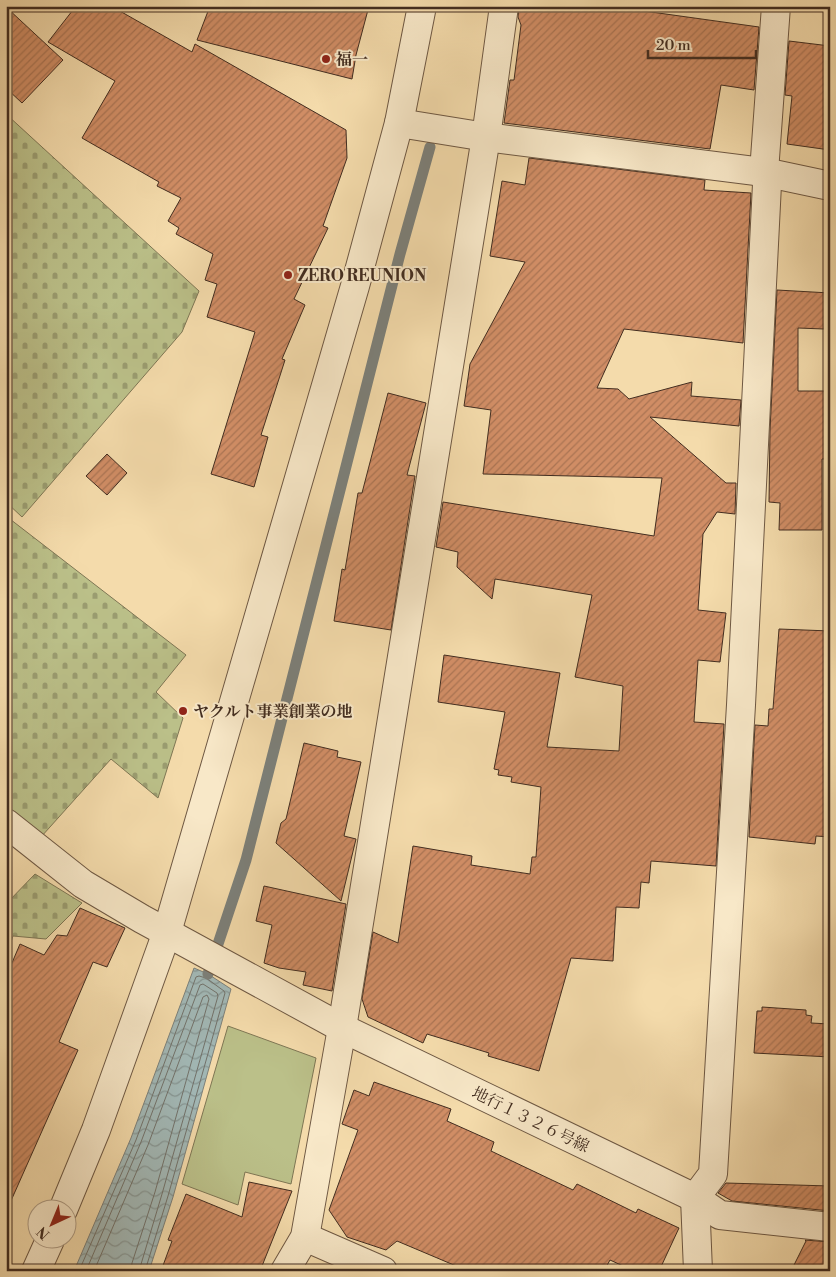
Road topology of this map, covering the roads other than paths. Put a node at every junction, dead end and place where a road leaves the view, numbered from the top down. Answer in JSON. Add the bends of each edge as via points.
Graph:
{"nodes":[{"id":1,"x":422,"y":6,"type":"edge"},
{"id":2,"x":504,"y":6,"type":"edge"},
{"id":3,"x":776,"y":6,"type":"edge"},
{"id":4,"x":398,"y":123,"type":"junction"},
{"id":5,"x":486,"y":137,"type":"junction"},
{"id":6,"x":764,"y":172,"type":"junction"},
{"id":7,"x":830,"y":186,"type":"edge"},
{"id":8,"x":6,"y":823,"type":"edge"},
{"id":9,"x":167,"y":932,"type":"junction"},
{"id":10,"x":342,"y":1028,"type":"junction"},
{"id":11,"x":695,"y":1198,"type":"junction"},
{"id":12,"x":67,"y":1200,"type":"edge"},
{"id":13,"x":830,"y":1227,"type":"edge"},
{"id":14,"x":305,"y":1237,"type":"junction"},
{"id":15,"x":45,"y":1250,"type":"edge"},
{"id":16,"x":36,"y":1271,"type":"edge"},
{"id":17,"x":285,"y":1271,"type":"edge"},
{"id":18,"x":383,"y":1271,"type":"edge"},
{"id":19,"x":698,"y":1271,"type":"edge"}],
"edges":[{"from":1,"to":4,"type":"street"},
{"from":2,"to":5,"type":"street"},
{"from":3,"to":6,"type":"street"},
{"from":4,"to":5,"type":"street"},
{"from":4,"to":9,"type":"street","via":[[355,286]]},
{"from":5,"to":6,"type":"street"},
{"from":5,"to":10,"type":"street"},
{"from":6,"to":7,"type":"street"},
{"from":6,"to":11,"type":"street","via":[[767,184],[742,705],[713,1174]]},
{"from":8,"to":9,"type":"street","via":[[83,884]]},
{"from":9,"to":10,"type":"street","name":"地行１３２６号線"},
{"from":9,"to":12,"type":"street","via":[[96,1130]]},
{"from":10,"to":11,"type":"street","name":"地行１３２６号線"},
{"from":10,"to":14,"type":"street"},
{"from":11,"to":13,"type":"street","name":"地行１３２６号線","via":[[720,1215]]},
{"from":11,"to":19,"type":"street"},
{"from":14,"to":17,"type":"street"},
{"from":14,"to":18,"type":"street"},
{"from":15,"to":16,"type":"street"}]}
